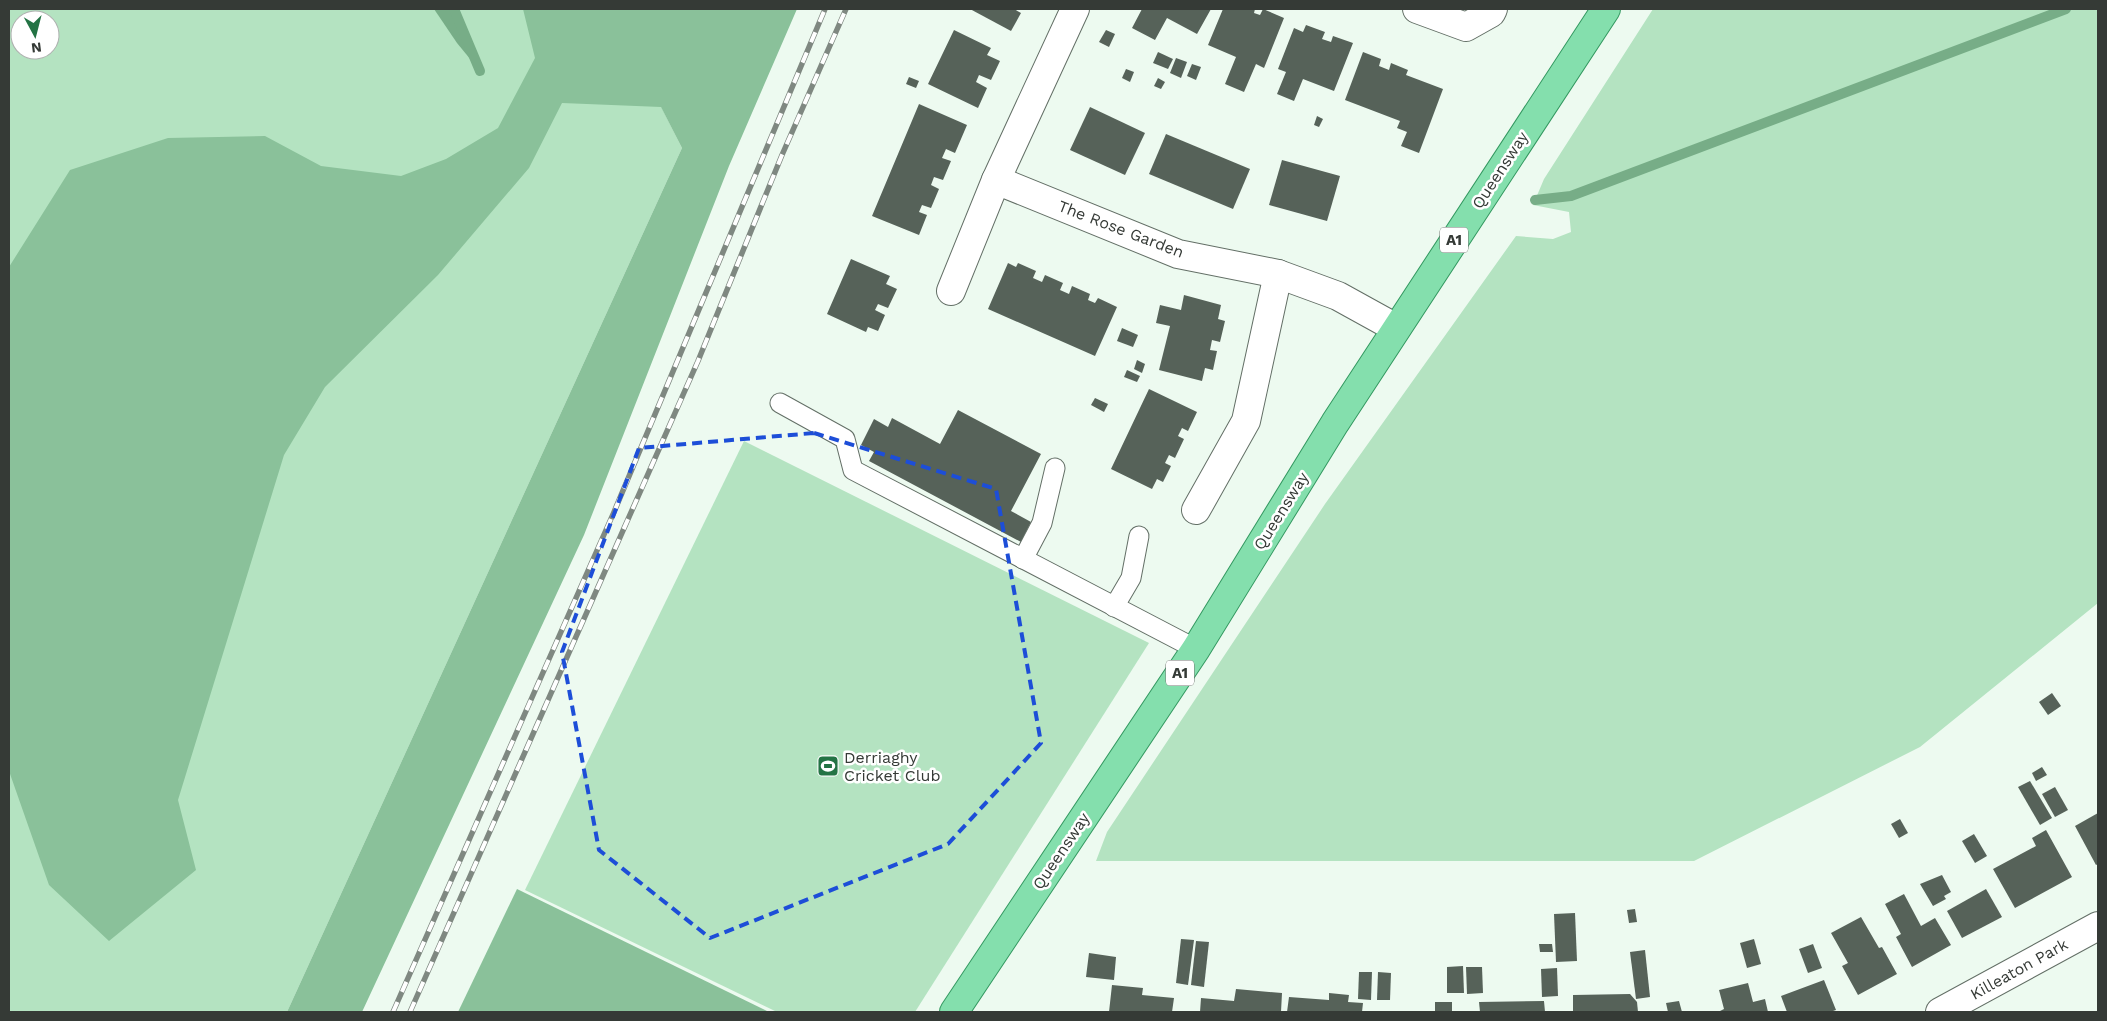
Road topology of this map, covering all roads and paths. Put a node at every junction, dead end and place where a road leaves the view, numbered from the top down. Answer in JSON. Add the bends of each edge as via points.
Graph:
{"nodes":[{"id":1,"x":1075,"y":9,"type":"edge"},
{"id":2,"x":1417,"y":9,"type":"edge"},
{"id":3,"x":1493,"y":9,"type":"edge"},
{"id":4,"x":1606,"y":9,"type":"edge"},
{"id":5,"x":996,"y":180,"type":"junction"},
{"id":6,"x":1278,"y":274,"type":"junction"},
{"id":7,"x":951,"y":291,"type":"dead end"},
{"id":8,"x":1396,"y":328,"type":"junction"},
{"id":9,"x":780,"y":403,"type":"dead end"},
{"id":10,"x":1056,"y":468,"type":"dead end"},
{"id":11,"x":1196,"y":510,"type":"dead end"},
{"id":12,"x":1139,"y":536,"type":"dead end"},
{"id":13,"x":1023,"y":559,"type":"junction"},
{"id":14,"x":1114,"y":606,"type":"junction"},
{"id":15,"x":1196,"y":649,"type":"junction"},
{"id":16,"x":2097,"y":933,"type":"edge"},
{"id":17,"x":954,"y":1012,"type":"edge"},
{"id":18,"x":1940,"y":1012,"type":"edge"}],
"edges":[{"from":1,"to":5,"type":"street"},
{"from":2,"to":3,"type":"street","via":[[1466,27]]},
{"from":4,"to":8,"type":"main road","name":"Queensway","number":"A1"},
{"from":5,"to":6,"type":"street","name":"The Rose Garden","via":[[1178,254]]},
{"from":5,"to":7,"type":"street"},
{"from":6,"to":8,"type":"street","name":"The Rose Garden","via":[[1338,296]]},
{"from":6,"to":11,"type":"street","via":[[1246,420]]},
{"from":8,"to":15,"type":"main road","name":"Queensway","number":"A1"},
{"from":9,"to":13,"type":"lane","via":[[845,439],[853,470]]},
{"from":10,"to":13,"type":"lane","via":[[1042,522]]},
{"from":12,"to":14,"type":"lane","via":[[1131,578]]},
{"from":13,"to":14,"type":"lane"},
{"from":14,"to":15,"type":"lane"},
{"from":15,"to":17,"type":"main road","name":"Queensway","number":"A1"},
{"from":16,"to":18,"type":"street","name":"Killeaton Park"}]}
